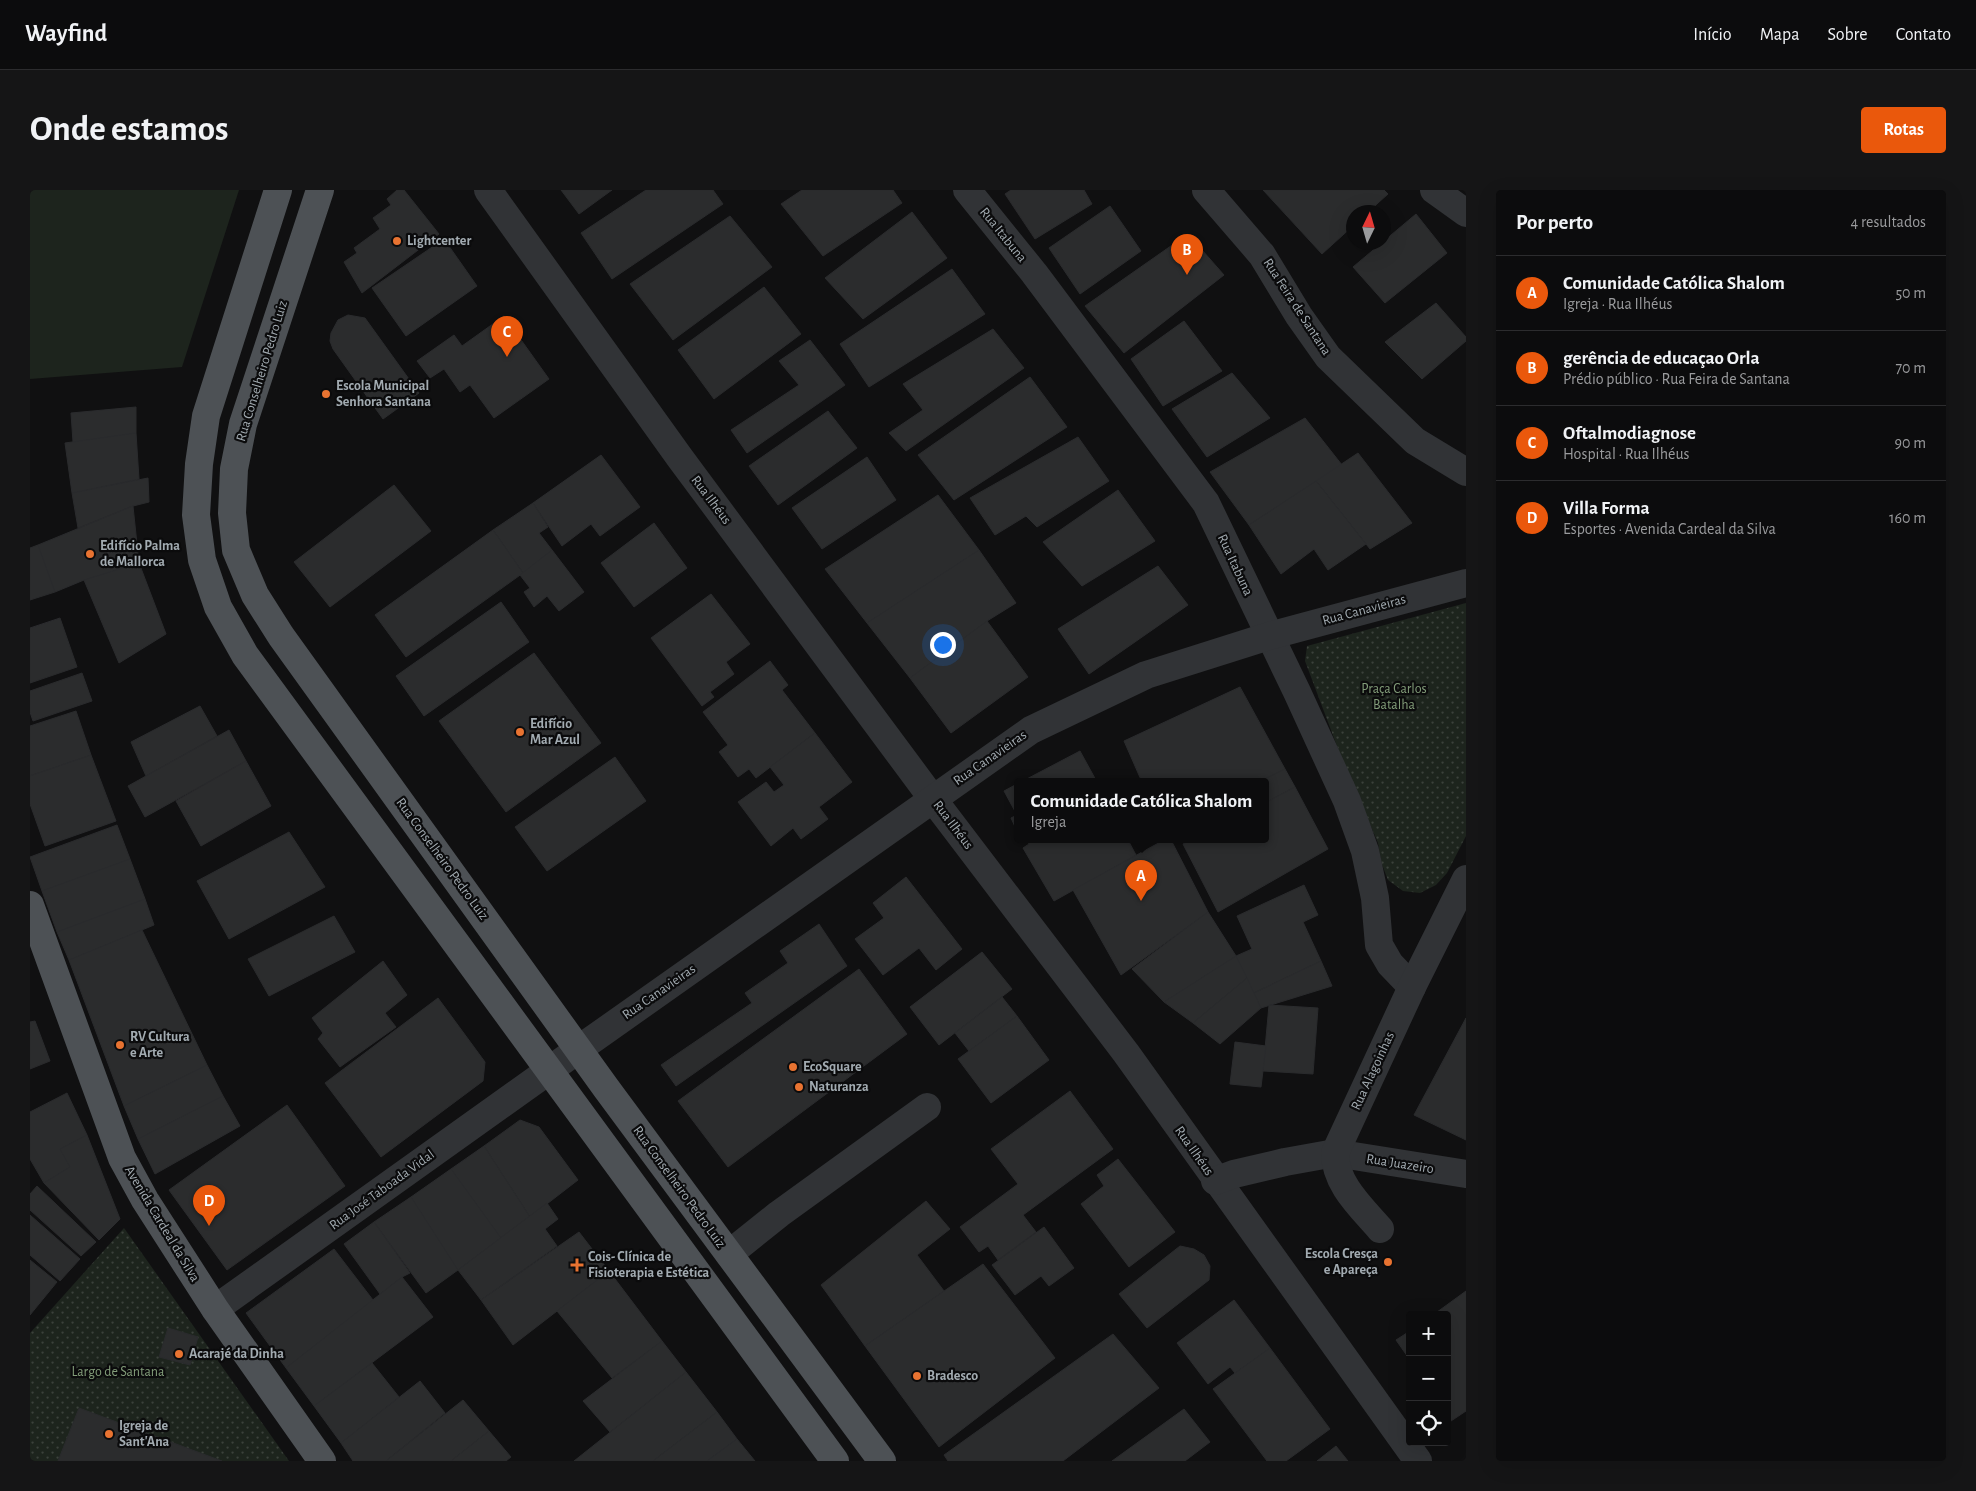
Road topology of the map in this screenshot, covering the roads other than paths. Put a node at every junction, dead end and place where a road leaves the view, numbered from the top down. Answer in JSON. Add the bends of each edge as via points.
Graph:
{"nodes":[{"id":1,"x":278,"y":190,"type":"edge"},
{"id":2,"x":320,"y":190,"type":"edge"},
{"id":3,"x":488,"y":190,"type":"edge"},
{"id":4,"x":967,"y":190,"type":"edge"},
{"id":5,"x":1206,"y":190,"type":"edge"},
{"id":6,"x":1434,"y":190,"type":"edge"},
{"id":7,"x":1466,"y":213,"type":"edge"},
{"id":8,"x":1466,"y":472,"type":"edge"},
{"id":9,"x":1466,"y":583,"type":"edge"},
{"id":10,"x":1269,"y":636,"type":"junction"},
{"id":11,"x":932,"y":798,"type":"junction"},
{"id":12,"x":1466,"y":879,"type":"edge"},
{"id":13,"x":30,"y":905,"type":"edge"},
{"id":14,"x":1412,"y":987,"type":"junction"},
{"id":15,"x":579,"y":1049,"type":"junction"},
{"id":16,"x":548,"y":1071,"type":"junction"},
{"id":17,"x":928,"y":1107,"type":"dead end"},
{"id":18,"x":1335,"y":1153,"type":"junction"},
{"id":19,"x":1466,"y":1174,"type":"edge"},
{"id":20,"x":1215,"y":1181,"type":"junction"},
{"id":21,"x":1380,"y":1229,"type":"dead end"},
{"id":22,"x":729,"y":1254,"type":"junction"},
{"id":23,"x":215,"y":1309,"type":"junction"},
{"id":24,"x":322,"y":1461,"type":"edge"},
{"id":25,"x":835,"y":1461,"type":"edge"},
{"id":26,"x":882,"y":1461,"type":"edge"},
{"id":27,"x":1418,"y":1461,"type":"edge"}],
"edges":[{"from":1,"to":16,"type":"main road","via":[[206,416],[198,464],[196,515],[202,560],[218,607],[245,655]]},
{"from":2,"to":15,"type":"main road","name":"Rua Conselheiro Pedro Luiz","via":[[243,424],[234,470],[232,513],[236,550],[255,595],[281,636]]},
{"from":3,"to":11,"type":"street","name":"Rua Ilhéus","via":[[680,458]]},
{"from":4,"to":10,"type":"street","name":"Rua Itabuna","via":[[1034,273],[1206,503]]},
{"from":5,"to":8,"type":"street","name":"Rua Feira de Santana","via":[[1262,255],[1328,357],[1415,441]]},
{"from":6,"to":7,"type":"street"},
{"from":9,"to":10,"type":"street","name":"Rua Canavieiras"},
{"from":10,"to":11,"type":"street","name":"Rua Canavieiras","via":[[1146,674],[1092,699],[1031,730]]},
{"from":10,"to":14,"type":"street","name":"Rua Itabuna","via":[[1347,801],[1365,851],[1380,945],[1390,964]]},
{"from":11,"to":15,"type":"street","name":"Rua Canavieiras"},
{"from":11,"to":20,"type":"street","name":"Rua Ilhéus","via":[[1126,1053]]},
{"from":12,"to":14,"type":"street","name":"Rua Alagoinhas"},
{"from":13,"to":23,"type":"main road","name":"Avenida Cardeal da Silva","via":[[122,1158],[144,1200]]},
{"from":14,"to":18,"type":"street","name":"Rua Alagoinhas"},
{"from":15,"to":16,"type":"street","name":"Rua Canavieiras"},
{"from":15,"to":22,"type":"main road","name":"Rua Conselheiro Pedro Luiz"},
{"from":16,"to":23,"type":"street","name":"Rua José Taboada Vidal"},
{"from":16,"to":25,"type":"main road"},
{"from":17,"to":22,"type":"street"},
{"from":18,"to":19,"type":"street","name":"Rua Juazeiro"},
{"from":18,"to":20,"type":"street","via":[[1285,1162]]},
{"from":18,"to":21,"type":"street","via":[[1335,1167],[1341,1180]]},
{"from":20,"to":27,"type":"street","name":"Rua Ilhéus"},
{"from":22,"to":26,"type":"main road","name":"Rua Conselheiro Pedro Luiz"},
{"from":23,"to":24,"type":"main road","name":"Avenida Cardeal da Silva"}]}
